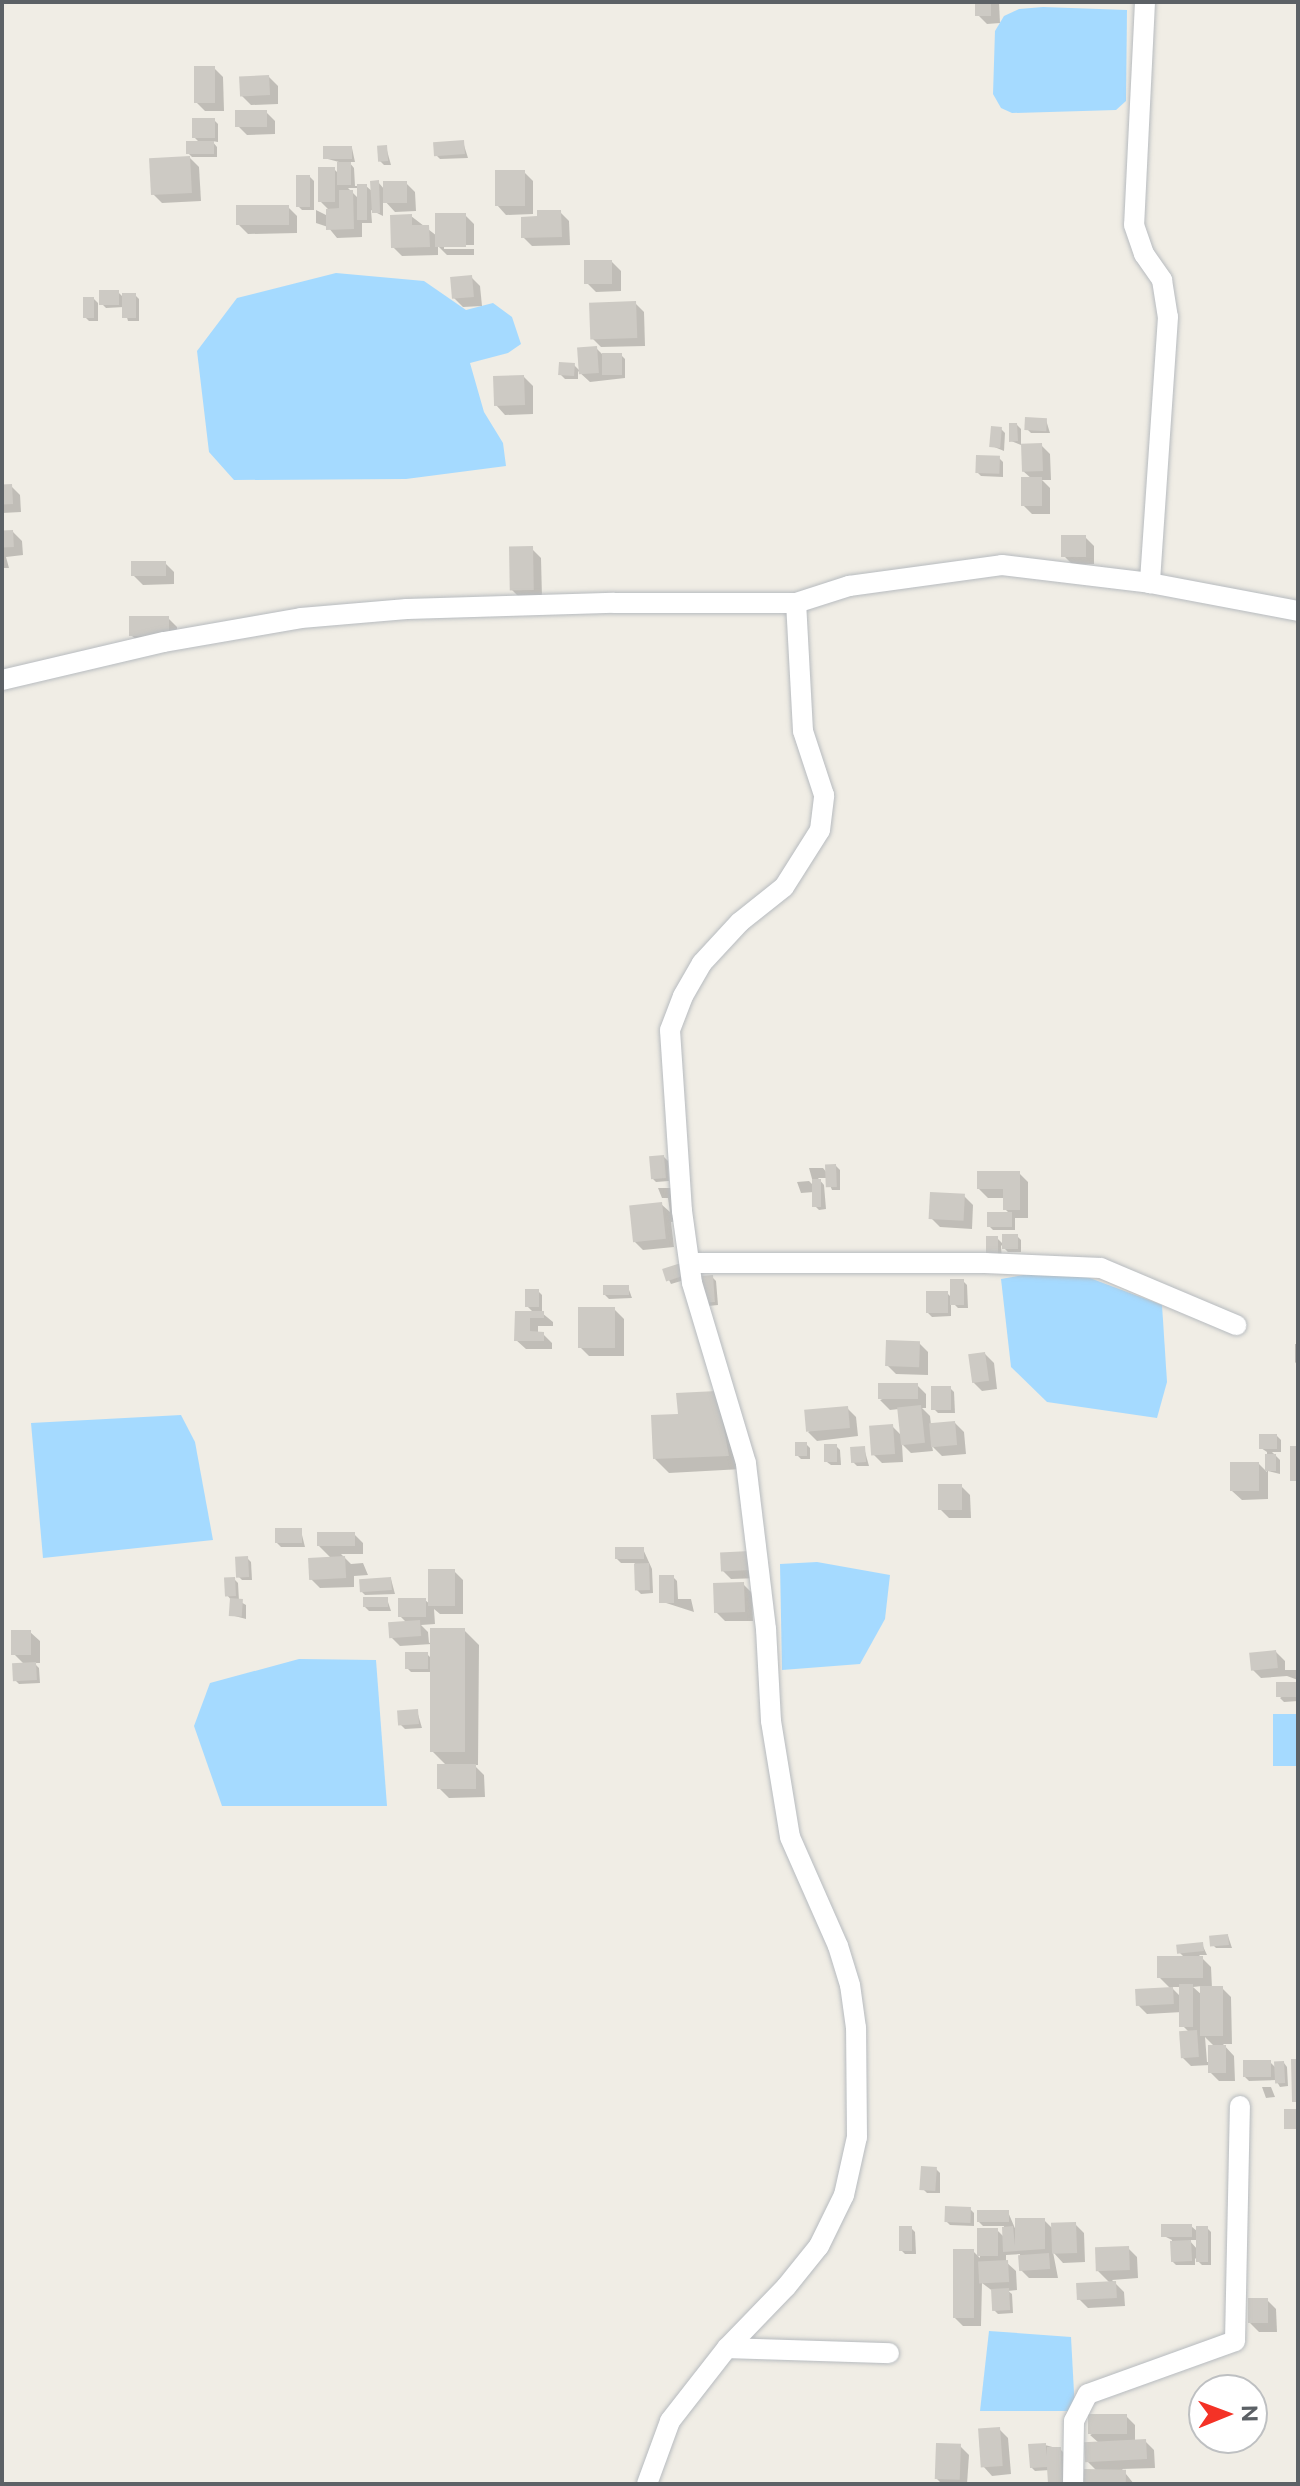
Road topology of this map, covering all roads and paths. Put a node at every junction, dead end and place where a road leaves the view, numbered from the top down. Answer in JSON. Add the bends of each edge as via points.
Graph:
{"nodes":[{"id":1,"x":1145,"y":2,"type":"edge"},
{"id":2,"x":1150,"y":583,"type":"junction"},
{"id":3,"x":796,"y":603,"type":"junction"},
{"id":4,"x":1298,"y":611,"type":"edge"},
{"id":5,"x":2,"y":680,"type":"edge"},
{"id":6,"x":690,"y":1263,"type":"junction"},
{"id":7,"x":1236,"y":1325,"type":"dead end"},
{"id":8,"x":1240,"y":2106,"type":"dead end"},
{"id":9,"x":727,"y":2348,"type":"junction"},
{"id":10,"x":889,"y":2353,"type":"dead end"},
{"id":11,"x":647,"y":2484,"type":"edge"},
{"id":12,"x":1073,"y":2484,"type":"edge"}],
"edges":[{"from":1,"to":2,"type":"street","via":[[1134,225],[1144,254],[1162,280],[1168,317]]},
{"from":2,"to":3,"type":"street","via":[[1002,565],[849,586]]},
{"from":2,"to":4,"type":"street"},
{"from":3,"to":5,"type":"street","via":[[423,609],[301,618],[164,642]]},
{"from":3,"to":6,"type":"street","via":[[803,731],[825,814],[784,887],[740,922],[702,963],[670,1030]]},
{"from":6,"to":7,"type":"street","via":[[1101,1268]]},
{"from":6,"to":9,"type":"street","via":[[746,1463],[771,1721],[790,1837],[838,1946],[856,2028],[857,2137],[844,2195],[819,2246]]},
{"from":8,"to":12,"type":"street","via":[[1235,2341],[1088,2394],[1074,2421]]},
{"from":9,"to":10,"type":"street"},
{"from":9,"to":11,"type":"street","via":[[670,2421]]}]}
